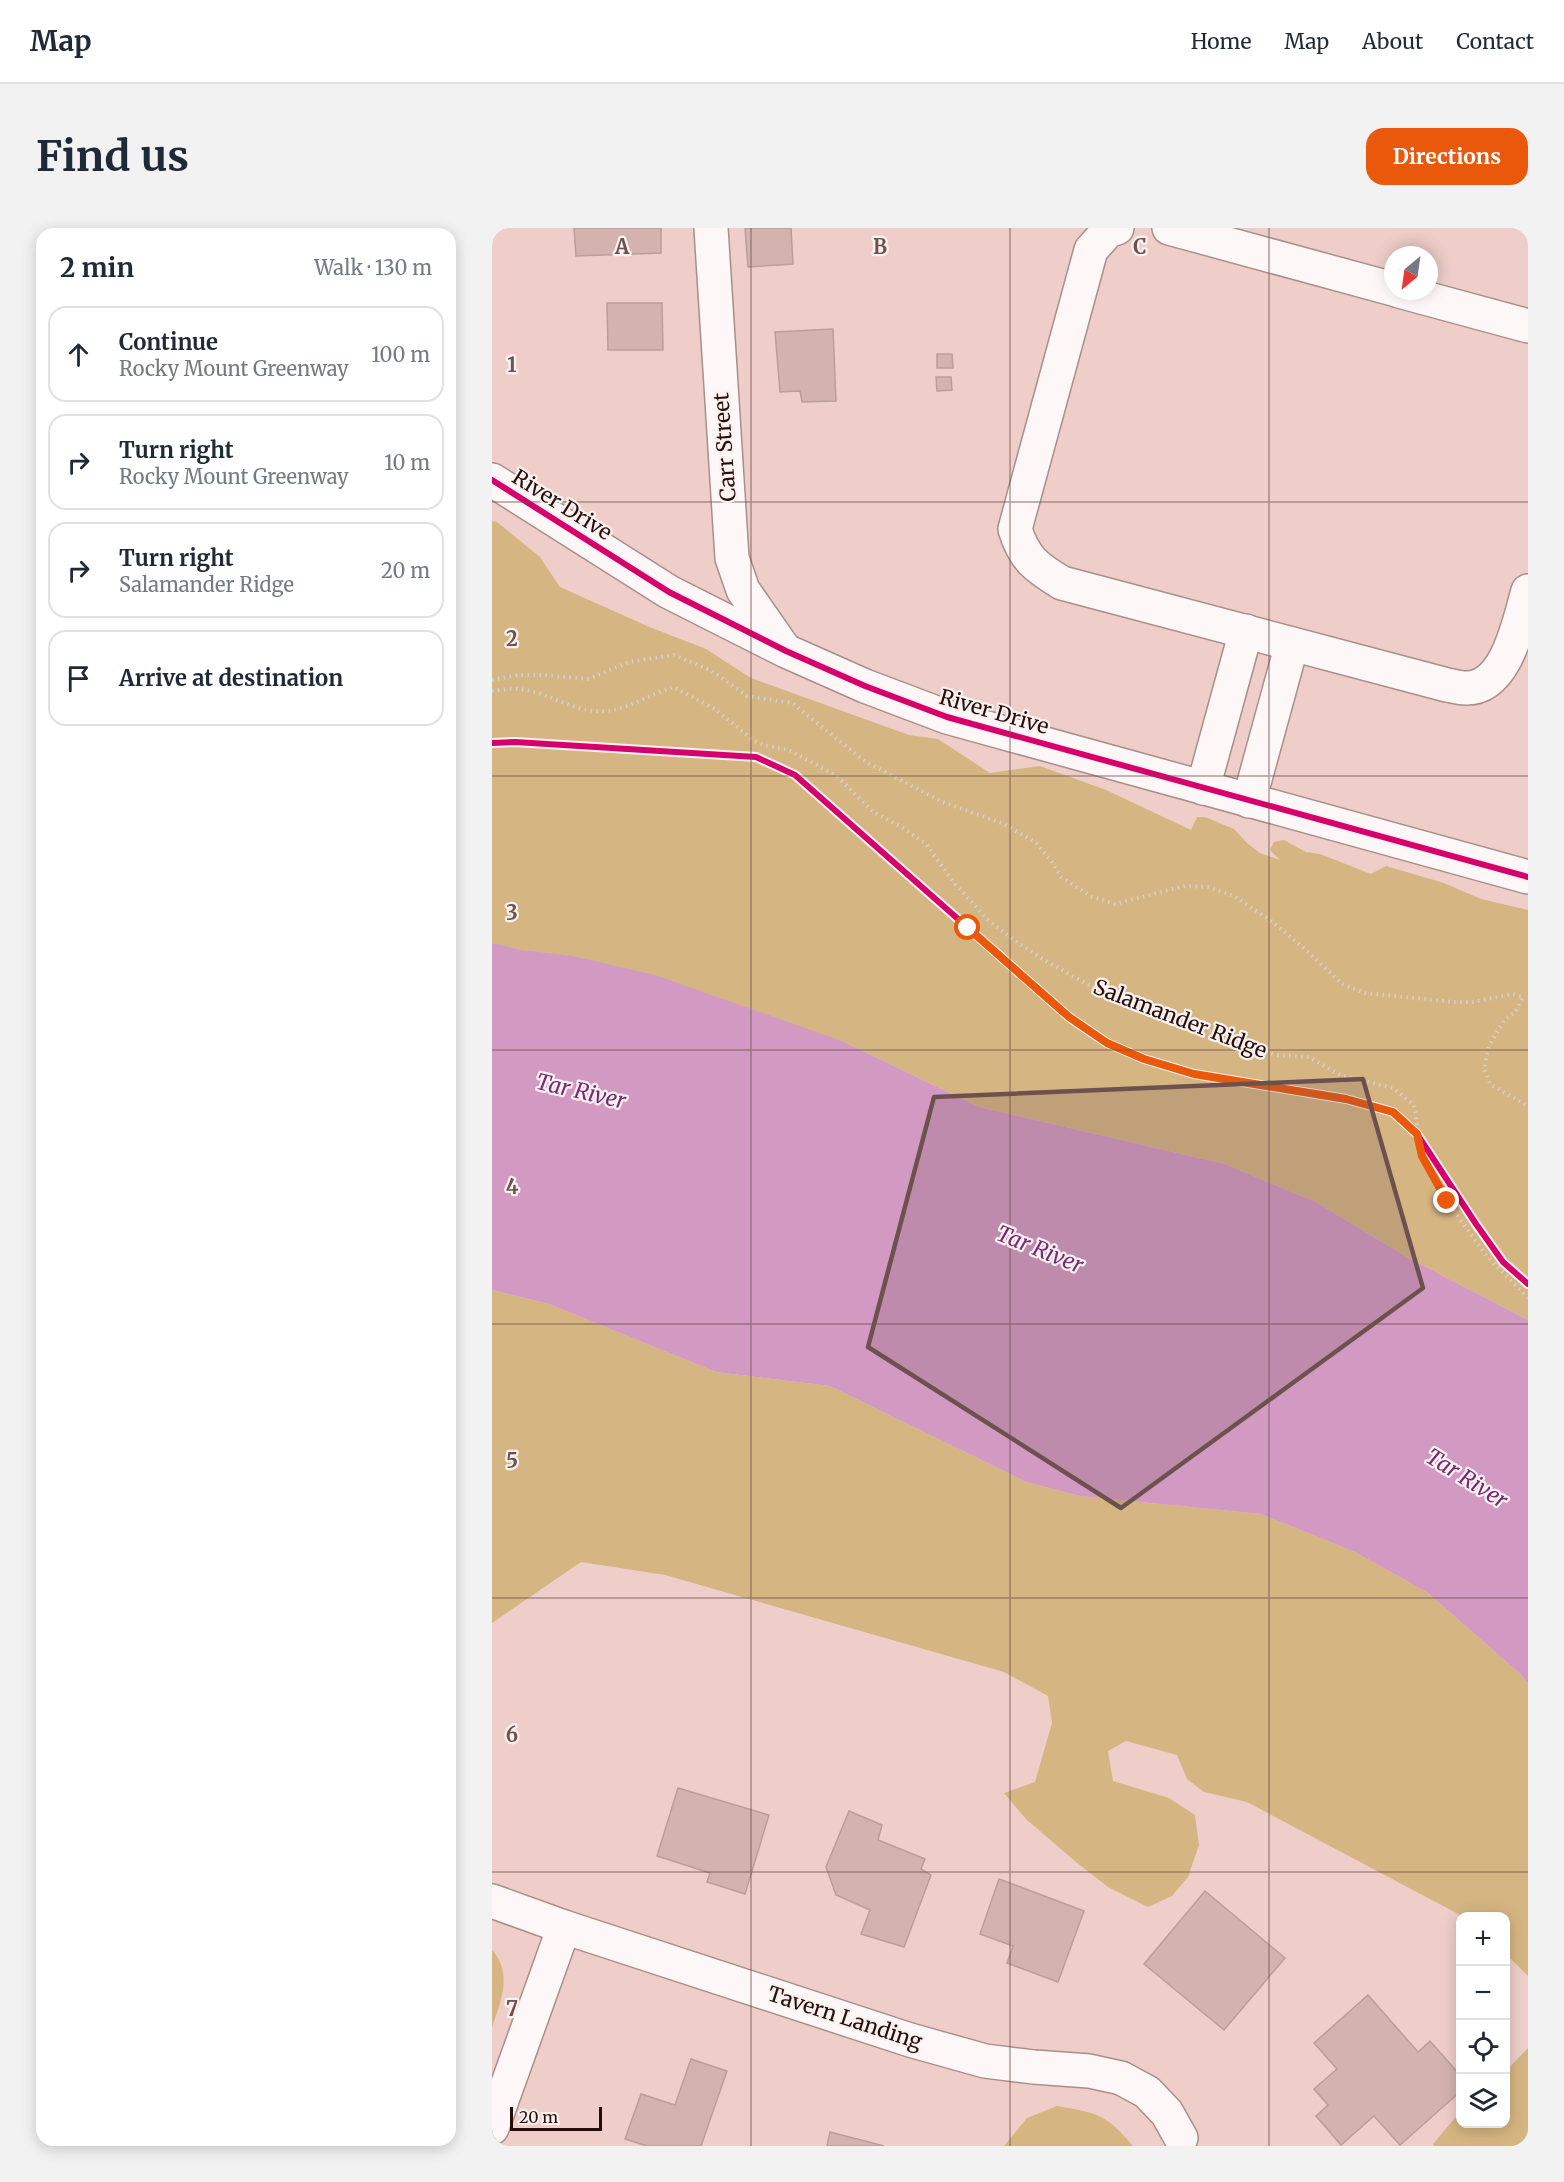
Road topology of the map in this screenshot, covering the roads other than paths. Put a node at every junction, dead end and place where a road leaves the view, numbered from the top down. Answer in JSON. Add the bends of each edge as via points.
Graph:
{"nodes":[{"id":1,"x":711,"y":228,"type":"edge"},
{"id":2,"x":1117,"y":228,"type":"edge"},
{"id":3,"x":1168,"y":228,"type":"edge"},
{"id":4,"x":1384,"y":287,"type":"edge"},
{"id":5,"x":1432,"y":300,"type":"edge"},
{"id":6,"x":1528,"y":326,"type":"edge"},
{"id":7,"x":492,"y":480,"type":"edge"},
{"id":8,"x":1528,"y":591,"type":"edge"},
{"id":9,"x":1246,"y":631,"type":"junction"},
{"id":10,"x":1292,"y":644,"type":"junction"},
{"id":11,"x":786,"y":651,"type":"junction"},
{"id":12,"x":1203,"y":788,"type":"junction"},
{"id":13,"x":1249,"y":801,"type":"junction"},
{"id":14,"x":1528,"y":878,"type":"edge"},
{"id":15,"x":492,"y":1901,"type":"edge"},
{"id":16,"x":564,"y":1927,"type":"junction"},
{"id":17,"x":492,"y":2128,"type":"edge"},
{"id":18,"x":1181,"y":2138,"type":"dead end"}],
"edges":[{"from":1,"to":11,"type":"street","name":"Carr Street","via":[[732,558],[743,590]]},
{"from":2,"to":9,"type":"street","via":[[1108,231],[1090,250],[1015,530],[1025,555],[1041,571],[1062,583]]},
{"from":3,"to":4,"type":"street"},
{"from":5,"to":6,"type":"street"},
{"from":7,"to":11,"type":"street","name":"River Drive","via":[[669,592]]},
{"from":8,"to":10,"type":"street","via":[[1507,658],[1497,672],[1468,688]]},
{"from":9,"to":10,"type":"street"},
{"from":9,"to":12,"type":"street"},
{"from":10,"to":13,"type":"street"},
{"from":11,"to":12,"type":"street","name":"River Drive","via":[[947,717]]},
{"from":12,"to":13,"type":"street","name":"River Drive"},
{"from":13,"to":14,"type":"street","name":"River Drive"},
{"from":15,"to":16,"type":"street","name":"Tavern Landing"},
{"from":16,"to":17,"type":"street"},
{"from":16,"to":18,"type":"street","name":"Tavern Landing","via":[[974,2058],[1121,2078],[1147,2092],[1167,2113]]}]}
